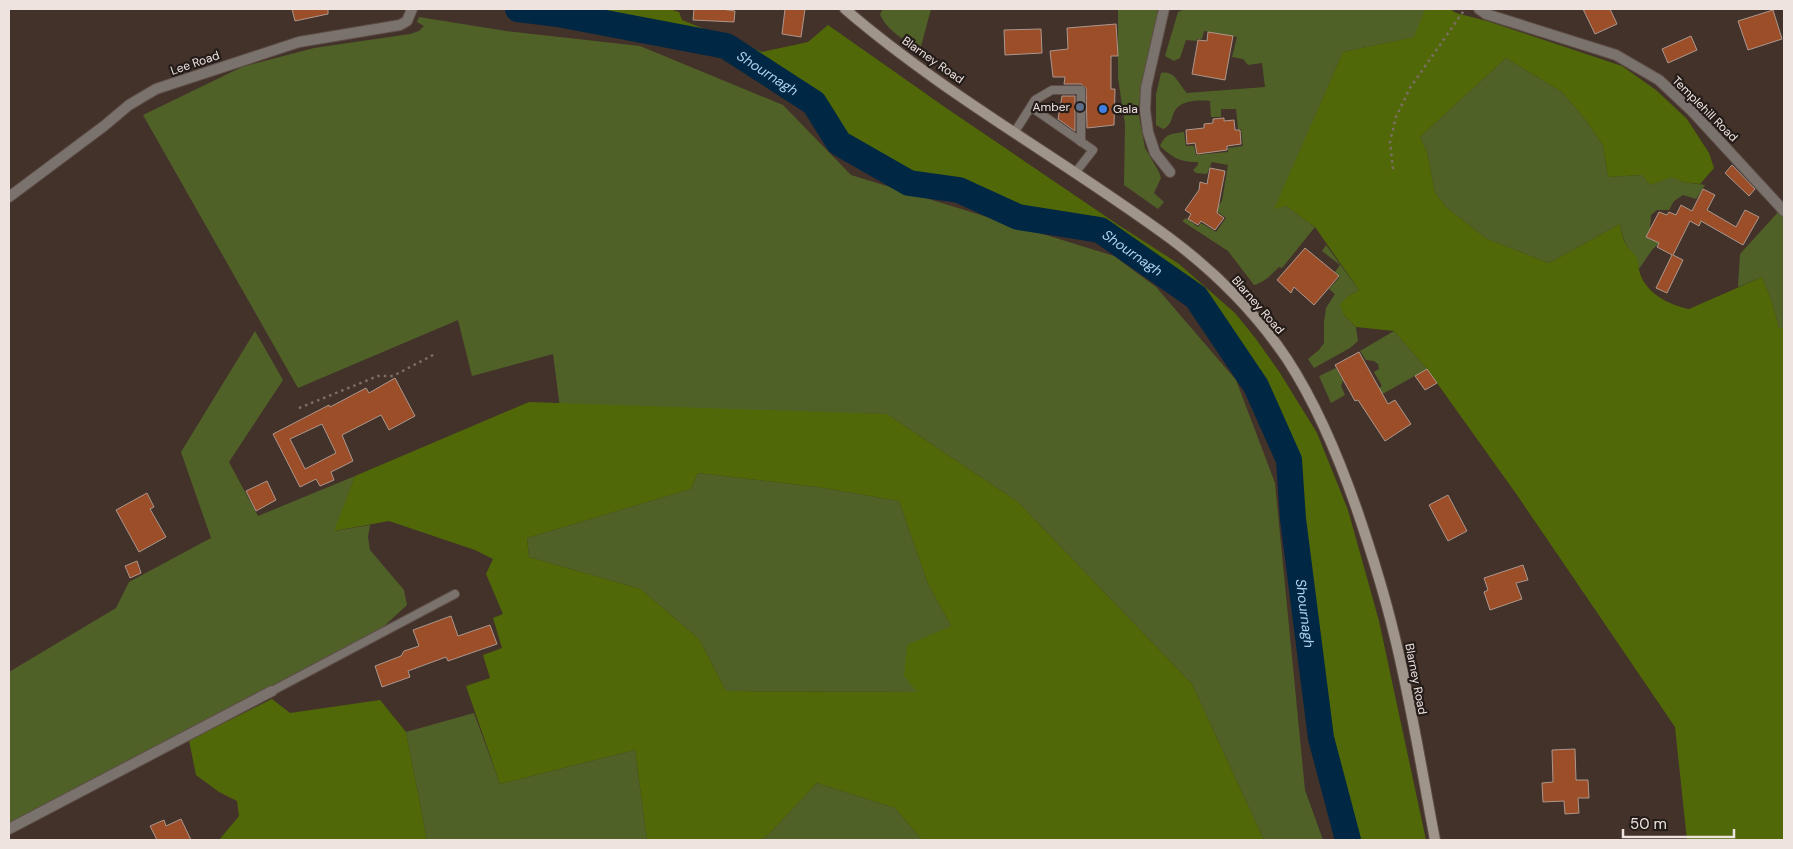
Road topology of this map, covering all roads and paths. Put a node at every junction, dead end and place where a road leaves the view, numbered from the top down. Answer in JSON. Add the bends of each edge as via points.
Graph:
{"nodes":[{"id":1,"x":412,"y":9,"type":"edge"},
{"id":2,"x":845,"y":9,"type":"edge"},
{"id":3,"x":1164,"y":9,"type":"edge"},
{"id":4,"x":1465,"y":9,"type":"edge"},
{"id":5,"x":1479,"y":9,"type":"edge"},
{"id":6,"x":1031,"y":107,"type":"junction"},
{"id":7,"x":1014,"y":133,"type":"junction"},
{"id":8,"x":1081,"y":142,"type":"junction"},
{"id":9,"x":1394,"y":169,"type":"dead end"},
{"id":10,"x":1170,"y":172,"type":"dead end"},
{"id":11,"x":1075,"y":174,"type":"junction"},
{"id":12,"x":9,"y":197,"type":"edge"},
{"id":13,"x":1784,"y":210,"type":"edge"},
{"id":14,"x":435,"y":354,"type":"dead end"},
{"id":15,"x":299,"y":408,"type":"dead end"},
{"id":16,"x":455,"y":594,"type":"dead end"},
{"id":17,"x":272,"y":691,"type":"joint"},
{"id":18,"x":9,"y":829,"type":"edge"},
{"id":19,"x":1435,"y":840,"type":"edge"}],
"edges":[{"from":1,"to":12,"type":"street","name":"Lee Road","via":[[407,21],[400,25],[299,42],[156,89],[129,105]]},
{"from":2,"to":7,"type":"main road","name":"Blarney Road","via":[[918,66]]},
{"from":3,"to":10,"type":"street","via":[[1146,88],[1145,110],[1155,153]]},
{"from":4,"to":9,"type":"path","via":[[1410,88],[1396,117],[1390,142]]},
{"from":5,"to":13,"type":"street","name":"Templehill Road","via":[[1486,14],[1616,55],[1659,80]]},
{"from":6,"to":7,"type":"lane"},
{"from":6,"to":8,"type":"lane"},
{"from":6,"to":8,"type":"lane","via":[[1035,100],[1052,90],[1081,90]]},
{"from":7,"to":11,"type":"main road","name":"Blarney Road"},
{"from":8,"to":11,"type":"lane","via":[[1093,150]]},
{"from":11,"to":19,"type":"main road","name":"Blarney Road","via":[[1172,240],[1216,276],[1260,322],[1288,360],[1318,415],[1350,490],[1394,633]]},
{"from":14,"to":15,"type":"path","via":[[393,376],[378,376]]},
{"from":16,"to":17,"type":"lane"},
{"from":17,"to":18,"type":"street"}]}
